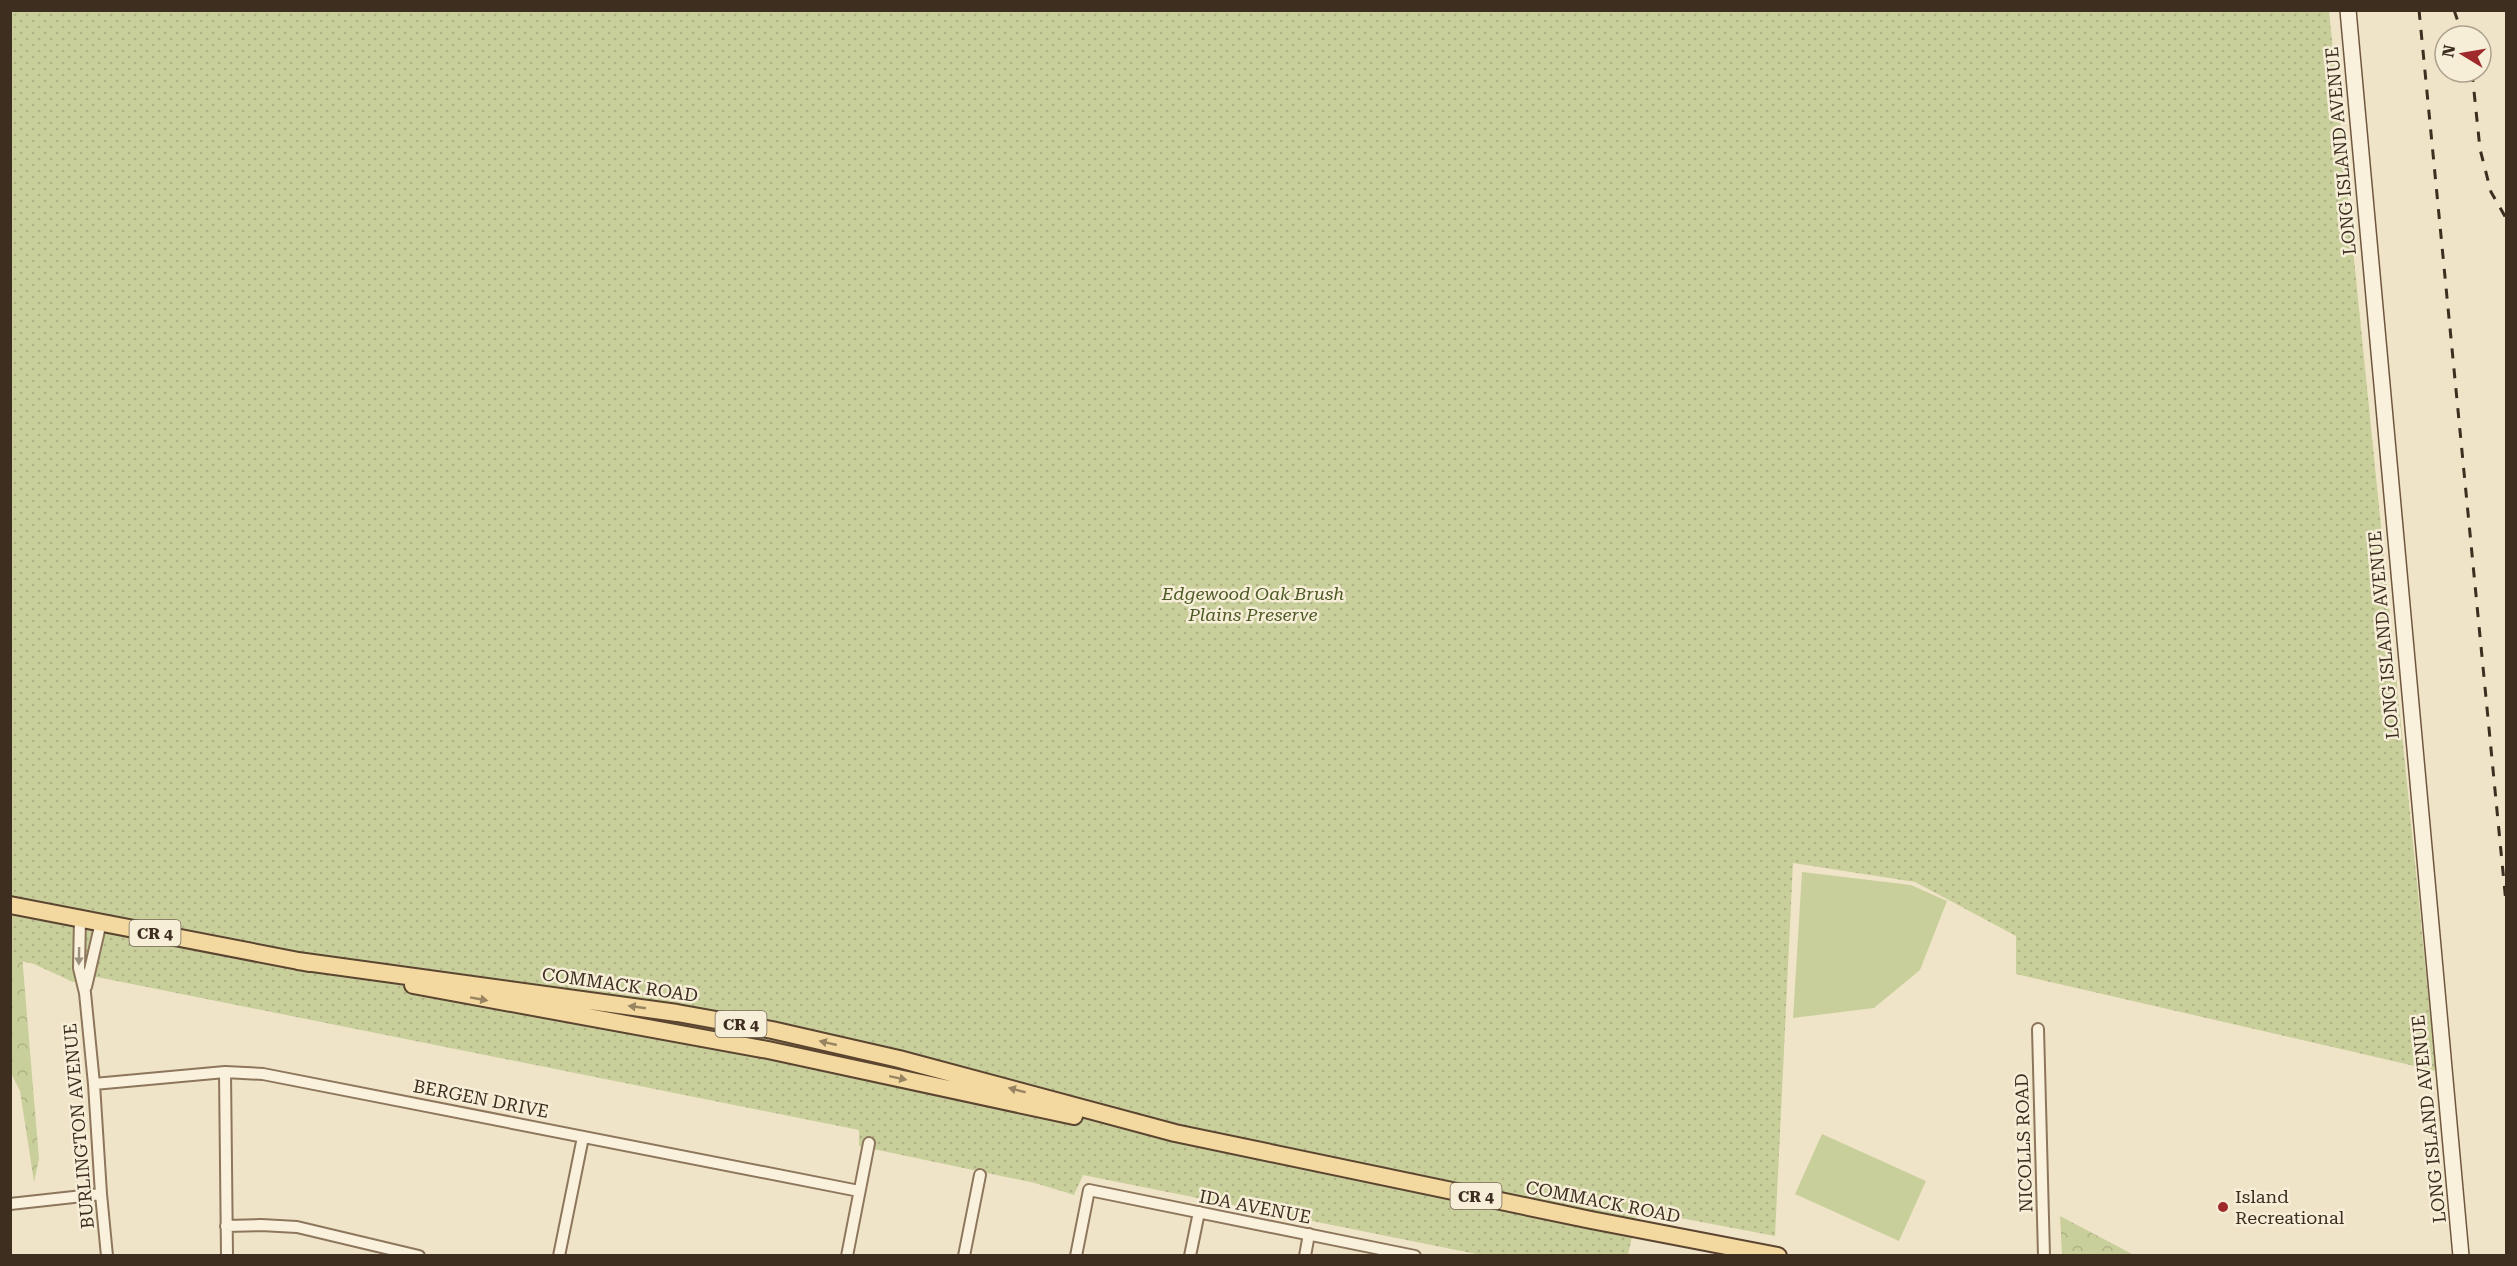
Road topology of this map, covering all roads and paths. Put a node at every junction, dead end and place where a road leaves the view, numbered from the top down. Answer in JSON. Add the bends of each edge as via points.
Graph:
{"nodes":[{"id":1,"x":2348,"y":10,"type":"edge"},
{"id":2,"x":10,"y":905,"type":"edge"},
{"id":3,"x":80,"y":918,"type":"junction"},
{"id":4,"x":100,"y":922,"type":"junction"},
{"id":5,"x":85,"y":993,"type":"junction"},
{"id":6,"x":2038,"y":1029,"type":"dead end"},
{"id":7,"x":225,"y":1072,"type":"junction"},
{"id":8,"x":94,"y":1084,"type":"junction"},
{"id":9,"x":583,"y":1137,"type":"junction"},
{"id":10,"x":869,"y":1143,"type":"dead end"},
{"id":11,"x":980,"y":1175,"type":"dead end"},
{"id":12,"x":859,"y":1191,"type":"junction"},
{"id":13,"x":100,"y":1194,"type":"junction"},
{"id":14,"x":10,"y":1204,"type":"edge"},
{"id":15,"x":1199,"y":1212,"type":"junction"},
{"id":16,"x":226,"y":1226,"type":"junction"},
{"id":17,"x":1309,"y":1234,"type":"junction"},
{"id":18,"x":107,"y":1256,"type":"edge"},
{"id":19,"x":226,"y":1256,"type":"edge"},
{"id":20,"x":419,"y":1256,"type":"edge"},
{"id":21,"x":559,"y":1256,"type":"edge"},
{"id":22,"x":847,"y":1256,"type":"edge"},
{"id":23,"x":964,"y":1256,"type":"edge"},
{"id":24,"x":1076,"y":1256,"type":"edge"},
{"id":25,"x":1190,"y":1256,"type":"edge"},
{"id":26,"x":1305,"y":1256,"type":"edge"},
{"id":27,"x":1415,"y":1256,"type":"edge"},
{"id":28,"x":1778,"y":1256,"type":"edge"},
{"id":29,"x":2044,"y":1256,"type":"edge"},
{"id":30,"x":2461,"y":1256,"type":"edge"}],
"edges":[{"from":1,"to":30,"type":"street","name":"LONG ISLAND AVENUE"},
{"from":2,"to":3,"type":"main road","name":"COMMACK ROAD","number":"CR 4"},
{"from":3,"to":4,"type":"main road","name":"COMMACK ROAD","number":"CR 4"},
{"from":3,"to":5,"type":"street","name":"BURLINGTON AVENUE","one_way":true,"via":[[79,968]]},
{"from":4,"to":5,"type":"street","name":"BURLINGTON AVENUE"},
{"from":4,"to":28,"type":"main road","name":"COMMACK ROAD","number":"CR 4","via":[[463,996],[768,1050],[1108,1124],[1175,1133]]},
{"from":5,"to":8,"type":"street","name":"BURLINGTON AVENUE"},
{"from":6,"to":29,"type":"street","name":"NICOLLS ROAD"},
{"from":7,"to":8,"type":"street","name":"BERGEN DRIVE"},
{"from":7,"to":9,"type":"street","name":"BERGEN DRIVE","via":[[263,1074]]},
{"from":7,"to":16,"type":"street"},
{"from":8,"to":13,"type":"street","name":"BURLINGTON AVENUE"},
{"from":9,"to":12,"type":"street","name":"BERGEN DRIVE"},
{"from":9,"to":21,"type":"street"},
{"from":10,"to":12,"type":"street"},
{"from":11,"to":23,"type":"street"},
{"from":12,"to":22,"type":"street"},
{"from":13,"to":14,"type":"street"},
{"from":13,"to":18,"type":"street","name":"BURLINGTON AVENUE"},
{"from":15,"to":17,"type":"street","name":"IDA AVENUE"},
{"from":15,"to":24,"type":"street","name":"IDA AVENUE","via":[[1089,1190]]},
{"from":15,"to":25,"type":"street"},
{"from":16,"to":19,"type":"street"},
{"from":16,"to":20,"type":"street","via":[[297,1227]]},
{"from":17,"to":26,"type":"street"},
{"from":17,"to":27,"type":"street","name":"IDA AVENUE"}]}
